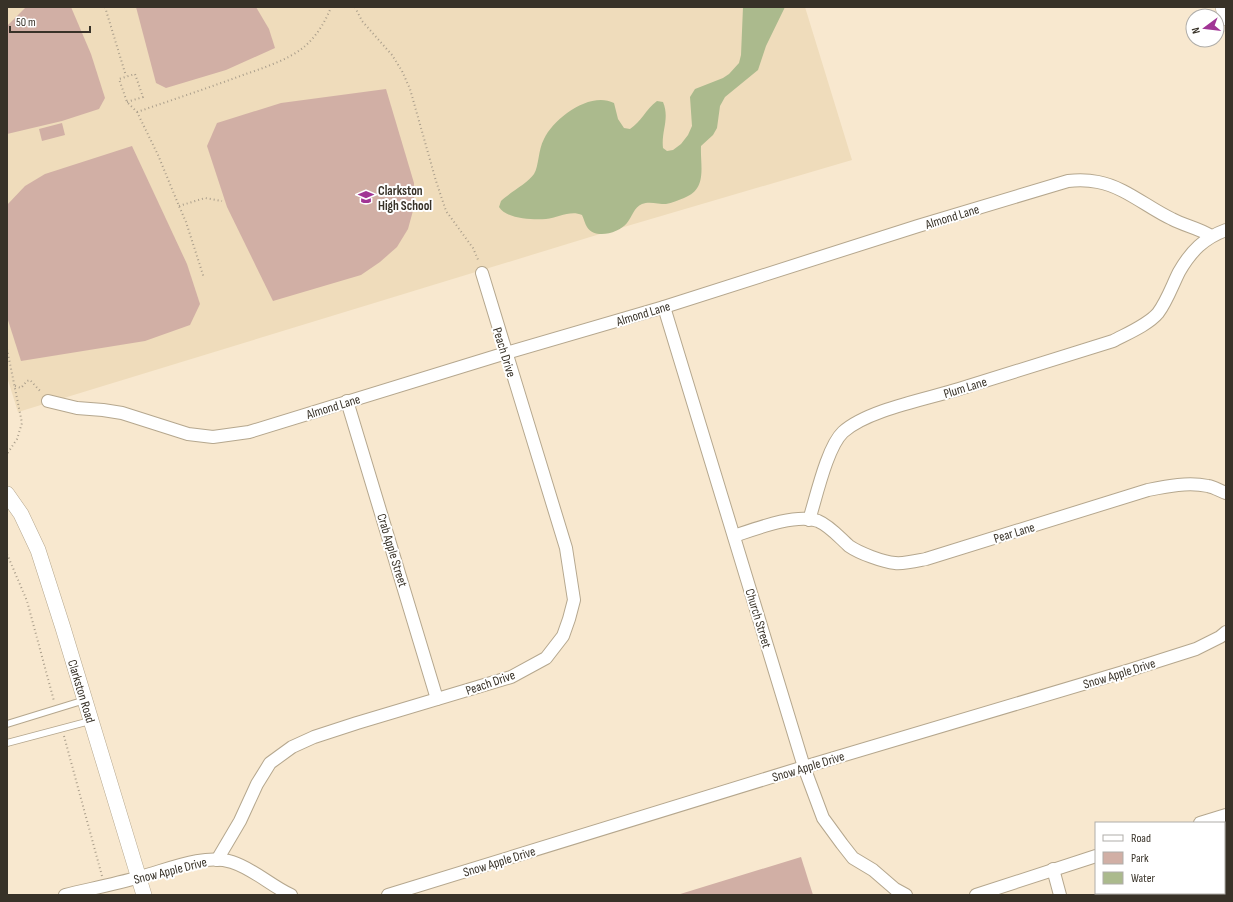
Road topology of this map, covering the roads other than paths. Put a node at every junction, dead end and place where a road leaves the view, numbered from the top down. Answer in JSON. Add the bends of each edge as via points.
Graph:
{"nodes":[{"id":1,"x":1223,"y":7,"type":"edge"},
{"id":2,"x":1226,"y":18,"type":"edge"},
{"id":3,"x":1226,"y":230,"type":"edge"},
{"id":4,"x":1211,"y":236,"type":"junction"},
{"id":5,"x":482,"y":273,"type":"road end"},
{"id":6,"x":664,"y":307,"type":"junction"},
{"id":7,"x":506,"y":354,"type":"junction"},
{"id":8,"x":48,"y":401,"type":"road end"},
{"id":9,"x":347,"y":401,"type":"junction"},
{"id":10,"x":1226,"y":493,"type":"edge"},
{"id":11,"x":7,"y":494,"type":"edge"},
{"id":12,"x":809,"y":520,"type":"junction"},
{"id":13,"x":734,"y":536,"type":"junction"},
{"id":14,"x":1226,"y":632,"type":"edge"},
{"id":15,"x":437,"y":699,"type":"junction"},
{"id":16,"x":85,"y":700,"type":"junction"},
{"id":17,"x":91,"y":720,"type":"junction"},
{"id":18,"x":7,"y":724,"type":"edge"},
{"id":19,"x":7,"y":743,"type":"edge"},
{"id":20,"x":804,"y":767,"type":"junction"},
{"id":21,"x":1226,"y":815,"type":"edge"},
{"id":22,"x":1203,"y":822,"type":"edge"},
{"id":23,"x":1095,"y":856,"type":"edge"},
{"id":24,"x":217,"y":860,"type":"junction"},
{"id":25,"x":1053,"y":869,"type":"junction"},
{"id":26,"x":139,"y":878,"type":"junction"},
{"id":27,"x":65,"y":895,"type":"edge"},
{"id":28,"x":144,"y":895,"type":"edge"},
{"id":29,"x":291,"y":895,"type":"edge"},
{"id":30,"x":388,"y":895,"type":"edge"},
{"id":31,"x":906,"y":895,"type":"edge"},
{"id":32,"x":976,"y":895,"type":"edge"},
{"id":33,"x":1060,"y":895,"type":"edge"}],
"edges":[{"from":1,"to":2,"type":"street"},
{"from":3,"to":4,"type":"street"},
{"from":4,"to":6,"type":"street","name":"Almond Lane","via":[[1171,219],[1112,186],[1084,180],[1068,181]]},
{"from":4,"to":12,"type":"street","name":"Plum Lane","via":[[1201,243],[1188,259],[1157,314],[1136,330],[1113,341],[883,411],[848,428],[832,448]]},
{"from":5,"to":7,"type":"street","name":"Peach Drive"},
{"from":6,"to":7,"type":"street","name":"Almond Lane"},
{"from":6,"to":13,"type":"street","name":"Church Street"},
{"from":7,"to":9,"type":"street","name":"Almond Lane"},
{"from":7,"to":15,"type":"street","name":"Peach Drive","via":[[566,548],[574,600],[563,636],[546,658],[511,677]]},
{"from":8,"to":9,"type":"street","name":"Almond Lane","via":[[77,408],[122,413],[188,434],[213,437],[249,432]]},
{"from":9,"to":15,"type":"street","name":"Crab Apple Street"},
{"from":10,"to":12,"type":"street","name":"Pear Lane","via":[[1209,486],[1169,485],[926,559],[896,563],[867,556],[818,521]]},
{"from":11,"to":16,"type":"street","name":"Clarkston Road","via":[[21,514],[38,550]]},
{"from":12,"to":13,"type":"street","via":[[777,522]]},
{"from":13,"to":20,"type":"street","name":"Church Street"},
{"from":14,"to":20,"type":"street","name":"Snow Apple Drive","via":[[1196,649],[1137,668]]},
{"from":15,"to":24,"type":"street","name":"Peach Drive","via":[[314,737],[292,747],[270,763]]},
{"from":16,"to":17,"type":"street","name":"Clarkston Road"},
{"from":16,"to":18,"type":"lane"},
{"from":17,"to":19,"type":"lane"},
{"from":17,"to":26,"type":"street","name":"Clarkston Road"},
{"from":20,"to":30,"type":"street","name":"Snow Apple Drive"},
{"from":20,"to":31,"type":"street","name":"Church Street","via":[[823,818],[853,858]]},
{"from":21,"to":22,"type":"street"},
{"from":23,"to":25,"type":"street"},
{"from":24,"to":26,"type":"street","name":"Snow Apple Drive","via":[[200,860]]},
{"from":24,"to":29,"type":"street","name":"Snow Apple Drive","via":[[232,862],[256,873]]},
{"from":25,"to":32,"type":"street"},
{"from":25,"to":33,"type":"street"},
{"from":26,"to":27,"type":"street","name":"Snow Apple Drive"},
{"from":26,"to":28,"type":"street","name":"Clarkston Road"}]}
